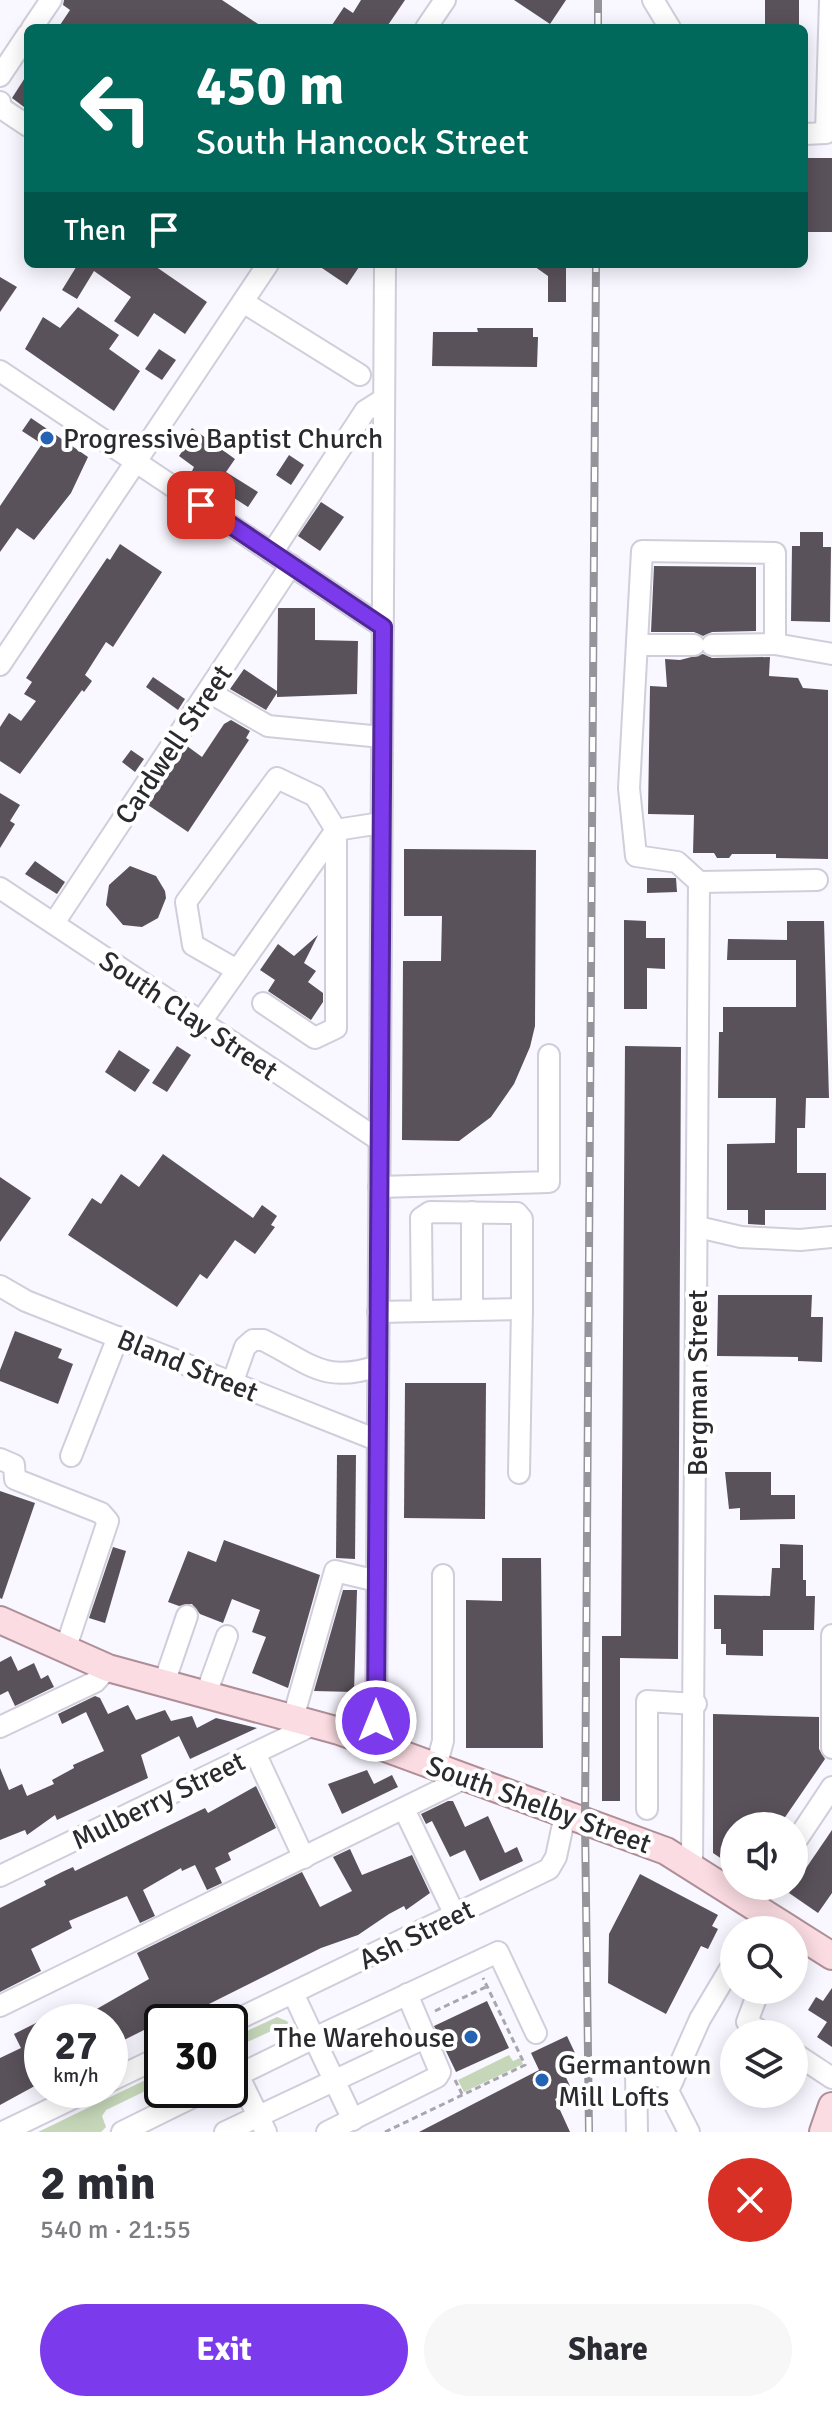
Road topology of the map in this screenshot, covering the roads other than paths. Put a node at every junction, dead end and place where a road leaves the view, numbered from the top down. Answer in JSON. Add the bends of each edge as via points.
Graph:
{"nodes":[{"id":1,"x":51,"y":0,"type":"edge"},
{"id":2,"x":445,"y":0,"type":"edge"},
{"id":3,"x":653,"y":0,"type":"edge"},
{"id":4,"x":830,"y":0,"type":"edge"},
{"id":5,"x":35,"y":24,"type":"edge"},
{"id":6,"x":429,"y":24,"type":"edge"},
{"id":7,"x":668,"y":24,"type":"edge"},
{"id":8,"x":24,"y":40,"type":"edge"},
{"id":9,"x":0,"y":76,"type":"edge"},
{"id":10,"x":830,"y":78,"type":"edge"},
{"id":11,"x":0,"y":102,"type":"edge"},
{"id":12,"x":830,"y":117,"type":"edge"},
{"id":13,"x":24,"y":123,"type":"edge"},
{"id":14,"x":808,"y":134,"type":"edge"},
{"id":15,"x":260,"y":268,"type":"edge"},
{"id":16,"x":385,"y":268,"type":"edge"},
{"id":17,"x":243,"y":302,"type":"junction"},
{"id":18,"x":0,"y":371,"type":"edge"},
{"id":19,"x":360,"y":375,"type":"dead end"},
{"id":20,"x":384,"y":399,"type":"junction"},
{"id":21,"x":136,"y":461,"type":"junction"},
{"id":22,"x":272,"y":553,"type":"junction"},
{"id":23,"x":291,"y":565,"type":"junction"},
{"id":24,"x":383,"y":627,"type":"junction"},
{"id":25,"x":775,"y":644,"type":"junction"},
{"id":26,"x":637,"y":645,"type":"junction"},
{"id":27,"x":832,"y":654,"type":"edge"},
{"id":28,"x":0,"y":665,"type":"edge"},
{"id":29,"x":209,"y":692,"type":"junction"},
{"id":30,"x":382,"y":737,"type":"junction"},
{"id":31,"x":381,"y":823,"type":"junction"},
{"id":32,"x":336,"y":830,"type":"junction"},
{"id":33,"x":817,"y":880,"type":"dead end"},
{"id":34,"x":0,"y":888,"type":"edge"},
{"id":35,"x":700,"y":890,"type":"junction"},
{"id":36,"x":54,"y":923,"type":"junction"},
{"id":37,"x":235,"y":969,"type":"junction"},
{"id":38,"x":263,"y":1003,"type":"dead end"},
{"id":39,"x":200,"y":1023,"type":"junction"},
{"id":40,"x":549,"y":1055,"type":"dead end"},
{"id":41,"x":379,"y":1140,"type":"junction"},
{"id":42,"x":379,"y":1187,"type":"junction"},
{"id":43,"x":472,"y":1212,"type":"junction"},
{"id":44,"x":698,"y":1227,"type":"junction"},
{"id":45,"x":832,"y":1237,"type":"edge"},
{"id":46,"x":0,"y":1286,"type":"edge"},
{"id":47,"x":522,"y":1309,"type":"junction"},
{"id":48,"x":472,"y":1310,"type":"junction"},
{"id":49,"x":422,"y":1311,"type":"junction"},
{"id":50,"x":378,"y":1312,"type":"junction"},
{"id":51,"x":118,"y":1337,"type":"junction"},
{"id":52,"x":378,"y":1366,"type":"junction"},
{"id":53,"x":350,"y":1376,"type":"junction"},
{"id":54,"x":232,"y":1384,"type":"junction"},
{"id":55,"x":378,"y":1395,"type":"junction"},
{"id":56,"x":377,"y":1440,"type":"junction"},
{"id":57,"x":71,"y":1456,"type":"dead end"},
{"id":58,"x":0,"y":1459,"type":"edge"},
{"id":59,"x":519,"y":1473,"type":"dead end"},
{"id":60,"x":443,"y":1575,"type":"dead end"},
{"id":61,"x":377,"y":1581,"type":"junction"},
{"id":62,"x":187,"y":1616,"type":"dead end"},
{"id":63,"x":0,"y":1620,"type":"edge"},
{"id":64,"x":832,"y":1635,"type":"edge"},
{"id":65,"x":227,"y":1636,"type":"dead end"},
{"id":66,"x":65,"y":1650,"type":"junction"},
{"id":67,"x":108,"y":1668,"type":"junction"},
{"id":68,"x":164,"y":1683,"type":"junction"},
{"id":69,"x":206,"y":1694,"type":"junction"},
{"id":70,"x":696,"y":1704,"type":"junction"},
{"id":71,"x":304,"y":1721,"type":"junction"},
{"id":72,"x":0,"y":1727,"type":"edge"},
{"id":73,"x":376,"y":1744,"type":"junction"},
{"id":74,"x":832,"y":1748,"type":"edge"},
{"id":75,"x":255,"y":1753,"type":"junction"},
{"id":76,"x":436,"y":1767,"type":"junction"},
{"id":77,"x":465,"y":1778,"type":"junction"},
{"id":78,"x":832,"y":1788,"type":"edge"},
{"id":79,"x":404,"y":1809,"type":"junction"},
{"id":80,"x":647,"y":1809,"type":"dead end"},
{"id":81,"x":565,"y":1815,"type":"junction"},
{"id":82,"x":808,"y":1823,"type":"edge"},
{"id":83,"x":304,"y":1858,"type":"junction"},
{"id":84,"x":692,"y":1867,"type":"junction"},
{"id":85,"x":0,"y":1876,"type":"edge"},
{"id":86,"x":759,"y":1908,"type":"edge"},
{"id":87,"x":455,"y":1915,"type":"junction"},
{"id":88,"x":808,"y":1941,"type":"edge"},
{"id":89,"x":832,"y":1956,"type":"edge"},
{"id":90,"x":720,"y":1985,"type":"edge"},
{"id":91,"x":293,"y":1993,"type":"junction"},
{"id":92,"x":407,"y":1994,"type":"junction"},
{"id":93,"x":0,"y":2006,"type":"edge"},
{"id":94,"x":248,"y":2014,"type":"edge"},
{"id":95,"x":536,"y":2033,"type":"dead end"},
{"id":96,"x":427,"y":2037,"type":"junction"},
{"id":97,"x":314,"y":2038,"type":"junction"},
{"id":98,"x":808,"y":2062,"type":"edge"},
{"id":99,"x":248,"y":2070,"type":"edge"},
{"id":100,"x":832,"y":2078,"type":"edge"},
{"id":101,"x":333,"y":2080,"type":"junction"},
{"id":102,"x":673,"y":2080,"type":"junction"},
{"id":103,"x":248,"y":2100,"type":"edge"},
{"id":104,"x":832,"y":2106,"type":"edge"},
{"id":105,"x":53,"y":2108,"type":"edge"},
{"id":106,"x":171,"y":2108,"type":"edge"},
{"id":107,"x":353,"y":2120,"type":"junction"},
{"id":108,"x":262,"y":2124,"type":"edge"},
{"id":109,"x":3,"y":2132,"type":"edge"},
{"id":110,"x":122,"y":2132,"type":"edge"},
{"id":111,"x":225,"y":2132,"type":"edge"},
{"id":112,"x":327,"y":2132,"type":"edge"},
{"id":113,"x":637,"y":2132,"type":"edge"},
{"id":114,"x":689,"y":2132,"type":"edge"},
{"id":115,"x":823,"y":2132,"type":"edge"}],
"edges":[{"from":1,"to":5,"type":"street"},
{"from":2,"to":6,"type":"street"},
{"from":3,"to":7,"type":"street"},
{"from":4,"to":10,"type":"street"},
{"from":8,"to":9,"type":"street"},
{"from":10,"to":12,"type":"street"},
{"from":11,"to":13,"type":"street"},
{"from":12,"to":14,"type":"street","via":[[826,133]]},
{"from":15,"to":17,"type":"street"},
{"from":16,"to":20,"type":"street"},
{"from":17,"to":19,"type":"street"},
{"from":17,"to":21,"type":"street"},
{"from":18,"to":21,"type":"street"},
{"from":20,"to":22,"type":"street","via":[[365,411]]},
{"from":20,"to":24,"type":"street"},
{"from":21,"to":22,"type":"street"},
{"from":21,"to":28,"type":"street"},
{"from":22,"to":23,"type":"street"},
{"from":23,"to":24,"type":"street"},
{"from":23,"to":29,"type":"street","name":"Cardwell Street"},
{"from":24,"to":30,"type":"street"},
{"from":25,"to":26,"type":"street"},
{"from":25,"to":26,"type":"street","via":[[775,553],[642,551]]},
{"from":25,"to":27,"type":"street"},
{"from":26,"to":35,"type":"street","via":[[629,788],[636,856],[677,862]]},
{"from":29,"to":30,"type":"street","via":[[268,726]]},
{"from":29,"to":36,"type":"street","name":"Cardwell Street"},
{"from":30,"to":31,"type":"street"},
{"from":31,"to":32,"type":"street"},
{"from":31,"to":41,"type":"street"},
{"from":32,"to":37,"type":"street"},
{"from":32,"to":37,"type":"street","via":[[315,796],[277,778],[186,902],[193,945]]},
{"from":32,"to":38,"type":"street","via":[[336,1028],[315,1038]]},
{"from":33,"to":35,"type":"street"},
{"from":34,"to":36,"type":"street","name":"South Clay Street"},
{"from":35,"to":44,"type":"street","name":"Bergman Street"},
{"from":36,"to":39,"type":"street","name":"South Clay Street"},
{"from":37,"to":39,"type":"street"},
{"from":39,"to":41,"type":"street","name":"South Clay Street"},
{"from":40,"to":42,"type":"street","via":[[549,1182]]},
{"from":41,"to":42,"type":"street"},
{"from":42,"to":50,"type":"street"},
{"from":43,"to":47,"type":"street","via":[[517,1213],[522,1219]]},
{"from":43,"to":48,"type":"street"},
{"from":43,"to":49,"type":"street","via":[[430,1212],[421,1218]]},
{"from":44,"to":45,"type":"street","via":[[741,1237]]},
{"from":44,"to":70,"type":"street","name":"Bergman Street"},
{"from":46,"to":51,"type":"street","name":"Bland Street"},
{"from":47,"to":48,"type":"street"},
{"from":47,"to":59,"type":"street"},
{"from":48,"to":49,"type":"street"},
{"from":49,"to":50,"type":"street"},
{"from":50,"to":52,"type":"street"},
{"from":51,"to":54,"type":"street","name":"Bland Street"},
{"from":51,"to":57,"type":"street"},
{"from":52,"to":53,"type":"street"},
{"from":52,"to":55,"type":"street"},
{"from":53,"to":54,"type":"street","via":[[332,1375],[263,1340],[253,1340],[245,1347]]},
{"from":53,"to":55,"type":"street"},
{"from":54,"to":56,"type":"street","name":"Bland Street"},
{"from":55,"to":56,"type":"street"},
{"from":56,"to":61,"type":"street"},
{"from":58,"to":66,"type":"street","via":[[14,1465],[15,1479],[101,1513],[108,1521]]},
{"from":60,"to":76,"type":"street","via":[[443,1741]]},
{"from":61,"to":71,"type":"street","via":[[335,1571]]},
{"from":61,"to":73,"type":"street"},
{"from":62,"to":68,"type":"street"},
{"from":63,"to":66,"type":"main road","name":"South Shelby Street"},
{"from":64,"to":74,"type":"street"},
{"from":65,"to":69,"type":"street"},
{"from":66,"to":67,"type":"main road","name":"South Shelby Street"},
{"from":67,"to":68,"type":"main road","name":"South Shelby Street"},
{"from":67,"to":72,"type":"street","via":[[95,1682]]},
{"from":68,"to":69,"type":"main road","name":"South Shelby Street"},
{"from":69,"to":71,"type":"main road","name":"South Shelby Street"},
{"from":70,"to":80,"type":"street","via":[[647,1701]]},
{"from":70,"to":84,"type":"street","name":"Bergman Street"},
{"from":71,"to":73,"type":"main road","name":"South Shelby Street"},
{"from":71,"to":75,"type":"street","name":"Mulberry Street"},
{"from":73,"to":76,"type":"main road","name":"South Shelby Street"},
{"from":75,"to":83,"type":"street"},
{"from":75,"to":85,"type":"street","name":"Mulberry Street"},
{"from":76,"to":77,"type":"main road","name":"South Shelby Street"},
{"from":77,"to":79,"type":"street"},
{"from":77,"to":81,"type":"main road","name":"South Shelby Street"},
{"from":78,"to":82,"type":"street"},
{"from":79,"to":83,"type":"street"},
{"from":79,"to":87,"type":"street"},
{"from":81,"to":84,"type":"main road","name":"South Shelby Street","via":[[666,1851]]},
{"from":81,"to":87,"type":"street","name":"Ash Street","via":[[549,1869]]},
{"from":83,"to":93,"type":"street"},
{"from":84,"to":86,"type":"main road","name":"South Shelby Street"},
{"from":87,"to":91,"type":"street","name":"Ash Street"},
{"from":88,"to":89,"type":"main road","name":"South Shelby Street"},
{"from":90,"to":102,"type":"street"},
{"from":91,"to":94,"type":"street","name":"Ash Street"},
{"from":91,"to":97,"type":"street"},
{"from":92,"to":95,"type":"street","via":[[498,1952]]},
{"from":92,"to":96,"type":"street"},
{"from":92,"to":97,"type":"street"},
{"from":96,"to":101,"type":"street"},
{"from":96,"to":107,"type":"street","via":[[441,2068],[437,2077]]},
{"from":97,"to":99,"type":"street"},
{"from":97,"to":101,"type":"street"},
{"from":98,"to":100,"type":"street"},
{"from":101,"to":107,"type":"street"},
{"from":101,"to":108,"type":"street"},
{"from":102,"to":113,"type":"street","via":[[636,2070]]},
{"from":102,"to":114,"type":"street","via":[[668,2091]]},
{"from":103,"to":108,"type":"street"},
{"from":104,"to":115,"type":"main road"},
{"from":105,"to":109,"type":"street"},
{"from":106,"to":110,"type":"street"},
{"from":107,"to":112,"type":"street"},
{"from":108,"to":111,"type":"street"}]}
